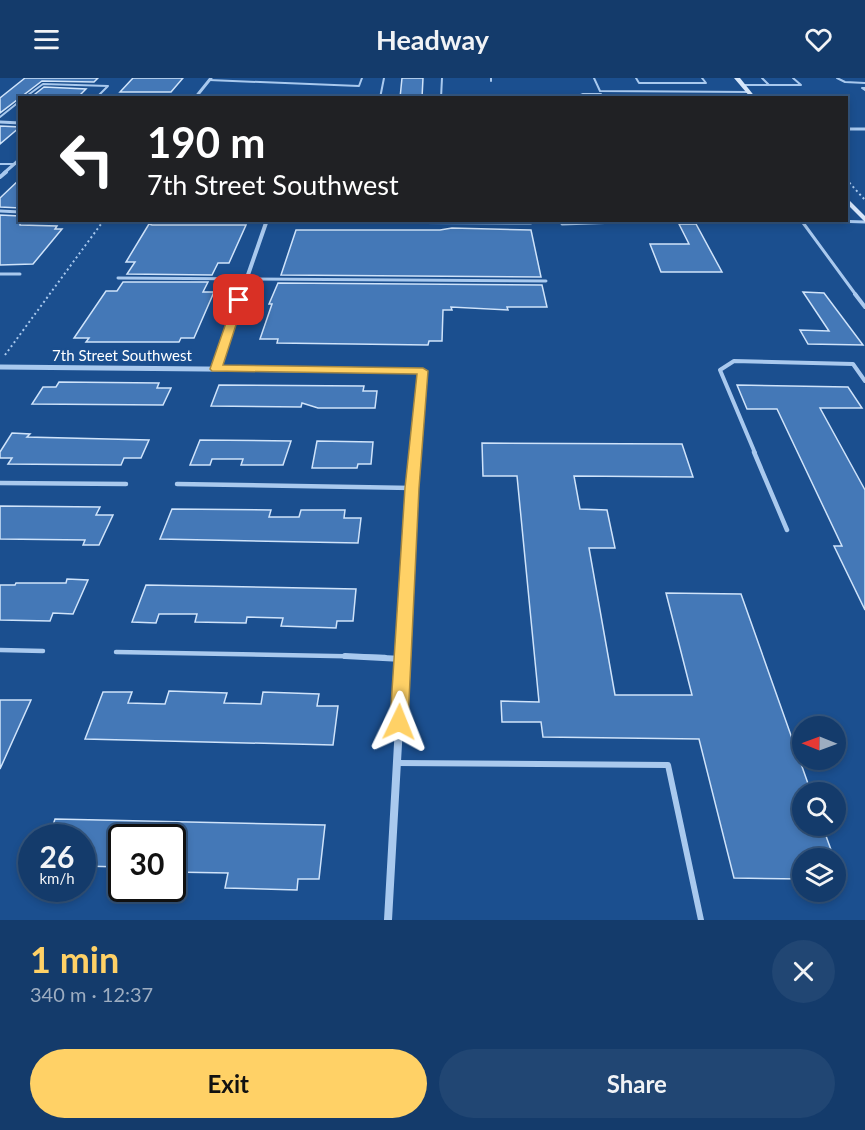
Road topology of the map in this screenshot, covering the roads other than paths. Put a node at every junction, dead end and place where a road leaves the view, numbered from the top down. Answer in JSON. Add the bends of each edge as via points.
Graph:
{"nodes":[{"id":1,"x":362,"y":78,"type":"edge"},
{"id":2,"x":384,"y":78,"type":"edge"},
{"id":3,"x":442,"y":78,"type":"edge"},
{"id":4,"x":594,"y":78,"type":"edge"},
{"id":5,"x":636,"y":78,"type":"edge"},
{"id":6,"x":702,"y":78,"type":"edge"},
{"id":7,"x":738,"y":78,"type":"edge"},
{"id":8,"x":762,"y":78,"type":"edge"},
{"id":9,"x":793,"y":78,"type":"edge"},
{"id":10,"x":837,"y":78,"type":"edge"},
{"id":11,"x":210,"y":79,"type":"edge"},
{"id":12,"x":231,"y":79,"type":"edge"},
{"id":13,"x":706,"y":83,"type":"junction"},
{"id":14,"x":865,"y":83,"type":"edge"},
{"id":15,"x":743,"y":85,"type":"junction"},
{"id":16,"x":769,"y":85,"type":"junction"},
{"id":17,"x":712,"y":92,"type":"junction"},
{"id":18,"x":749,"y":92,"type":"junction"},
{"id":19,"x":601,"y":94,"type":"dead end"},
{"id":20,"x":27,"y":96,"type":"edge"},
{"id":21,"x":98,"y":96,"type":"edge"},
{"id":22,"x":197,"y":96,"type":"edge"},
{"id":23,"x":380,"y":96,"type":"edge"},
{"id":24,"x":441,"y":96,"type":"edge"},
{"id":25,"x":578,"y":96,"type":"edge"},
{"id":26,"x":752,"y":96,"type":"edge"},
{"id":27,"x":18,"y":103,"type":"edge"},
{"id":28,"x":0,"y":117,"type":"edge"},
{"id":29,"x":0,"y":122,"type":"edge"},
{"id":30,"x":18,"y":123,"type":"edge"},
{"id":31,"x":848,"y":129,"type":"edge"},
{"id":32,"x":865,"y":129,"type":"edge"},
{"id":33,"x":0,"y":164,"type":"edge"},
{"id":34,"x":17,"y":164,"type":"edge"},
{"id":35,"x":0,"y":177,"type":"edge"},
{"id":36,"x":848,"y":201,"type":"edge"},
{"id":37,"x":0,"y":212,"type":"edge"},
{"id":38,"x":18,"y":212,"type":"edge"},
{"id":39,"x":848,"y":221,"type":"edge"},
{"id":40,"x":865,"y":221,"type":"edge"},
{"id":41,"x":267,"y":222,"type":"edge"},
{"id":42,"x":399,"y":222,"type":"edge"},
{"id":43,"x":619,"y":222,"type":"edge"},
{"id":44,"x":803,"y":222,"type":"edge"},
{"id":45,"x":531,"y":223,"type":"dead end"},
{"id":46,"x":562,"y":224,"type":"dead end"},
{"id":47,"x":0,"y":274,"type":"edge"},
{"id":48,"x":20,"y":274,"type":"dead end"},
{"id":49,"x":118,"y":278,"type":"dead end"},
{"id":50,"x":246,"y":278,"type":"junction"},
{"id":51,"x":546,"y":281,"type":"dead end"},
{"id":52,"x":865,"y":307,"type":"edge"},
{"id":53,"x":0,"y":367,"type":"edge"},
{"id":54,"x":216,"y":369,"type":"junction"},
{"id":55,"x":865,"y":381,"type":"edge"},
{"id":56,"x":0,"y":483,"type":"edge"},
{"id":57,"x":126,"y":484,"type":"dead end"},
{"id":58,"x":177,"y":484,"type":"dead end"},
{"id":59,"x":412,"y":488,"type":"junction"},
{"id":60,"x":788,"y":530,"type":"dead end"},
{"id":61,"x":0,"y":650,"type":"edge"},
{"id":62,"x":43,"y":651,"type":"dead end"},
{"id":63,"x":116,"y":652,"type":"dead end"},
{"id":64,"x":402,"y":659,"type":"junction"},
{"id":65,"x":397,"y":763,"type":"junction"},
{"id":66,"x":388,"y":920,"type":"edge"},
{"id":67,"x":701,"y":920,"type":"edge"}],
"edges":[{"from":1,"to":12,"type":"lane","via":[[359,86],[240,83]]},
{"from":2,"to":23,"type":"lane"},
{"from":3,"to":24,"type":"lane"},
{"from":4,"to":17,"type":"lane","via":[[600,91]]},
{"from":5,"to":13,"type":"lane","via":[[639,83]]},
{"from":6,"to":13,"type":"lane"},
{"from":7,"to":15,"type":"main road"},
{"from":8,"to":16,"type":"lane"},
{"from":9,"to":16,"type":"lane","via":[[801,85]]},
{"from":10,"to":14,"type":"lane"},
{"from":11,"to":12,"type":"lane"},
{"from":11,"to":22,"type":"street"},
{"from":13,"to":17,"type":"lane"},
{"from":15,"to":16,"type":"lane"},
{"from":15,"to":18,"type":"main road"},
{"from":17,"to":18,"type":"lane"},
{"from":18,"to":26,"type":"main road"},
{"from":19,"to":25,"type":"lane"},
{"from":20,"to":21,"type":"lane","via":[[44,84],[108,86]]},
{"from":27,"to":28,"type":"lane"},
{"from":29,"to":30,"type":"street"},
{"from":31,"to":32,"type":"street"},
{"from":33,"to":34,"type":"lane"},
{"from":34,"to":35,"type":"street"},
{"from":36,"to":40,"type":"main road"},
{"from":37,"to":38,"type":"lane"},
{"from":39,"to":40,"type":"lane"},
{"from":41,"to":50,"type":"street"},
{"from":42,"to":45,"type":"lane"},
{"from":43,"to":46,"type":"lane"},
{"from":44,"to":52,"type":"lane"},
{"from":47,"to":48,"type":"lane"},
{"from":49,"to":50,"type":"lane"},
{"from":50,"to":51,"type":"lane"},
{"from":50,"to":54,"type":"street"},
{"from":53,"to":54,"type":"street","name":"7th Street Southwest"},
{"from":54,"to":59,"type":"street","name":"7th Street Southwest","via":[[423,371]]},
{"from":55,"to":60,"type":"lane","via":[[853,364],[734,361],[720,370]]},
{"from":56,"to":57,"type":"lane"},
{"from":58,"to":59,"type":"lane"},
{"from":59,"to":64,"type":"street"},
{"from":61,"to":62,"type":"lane"},
{"from":63,"to":64,"type":"lane"},
{"from":64,"to":65,"type":"street"},
{"from":65,"to":66,"type":"street"},
{"from":65,"to":67,"type":"lane","via":[[668,765]]}]}
